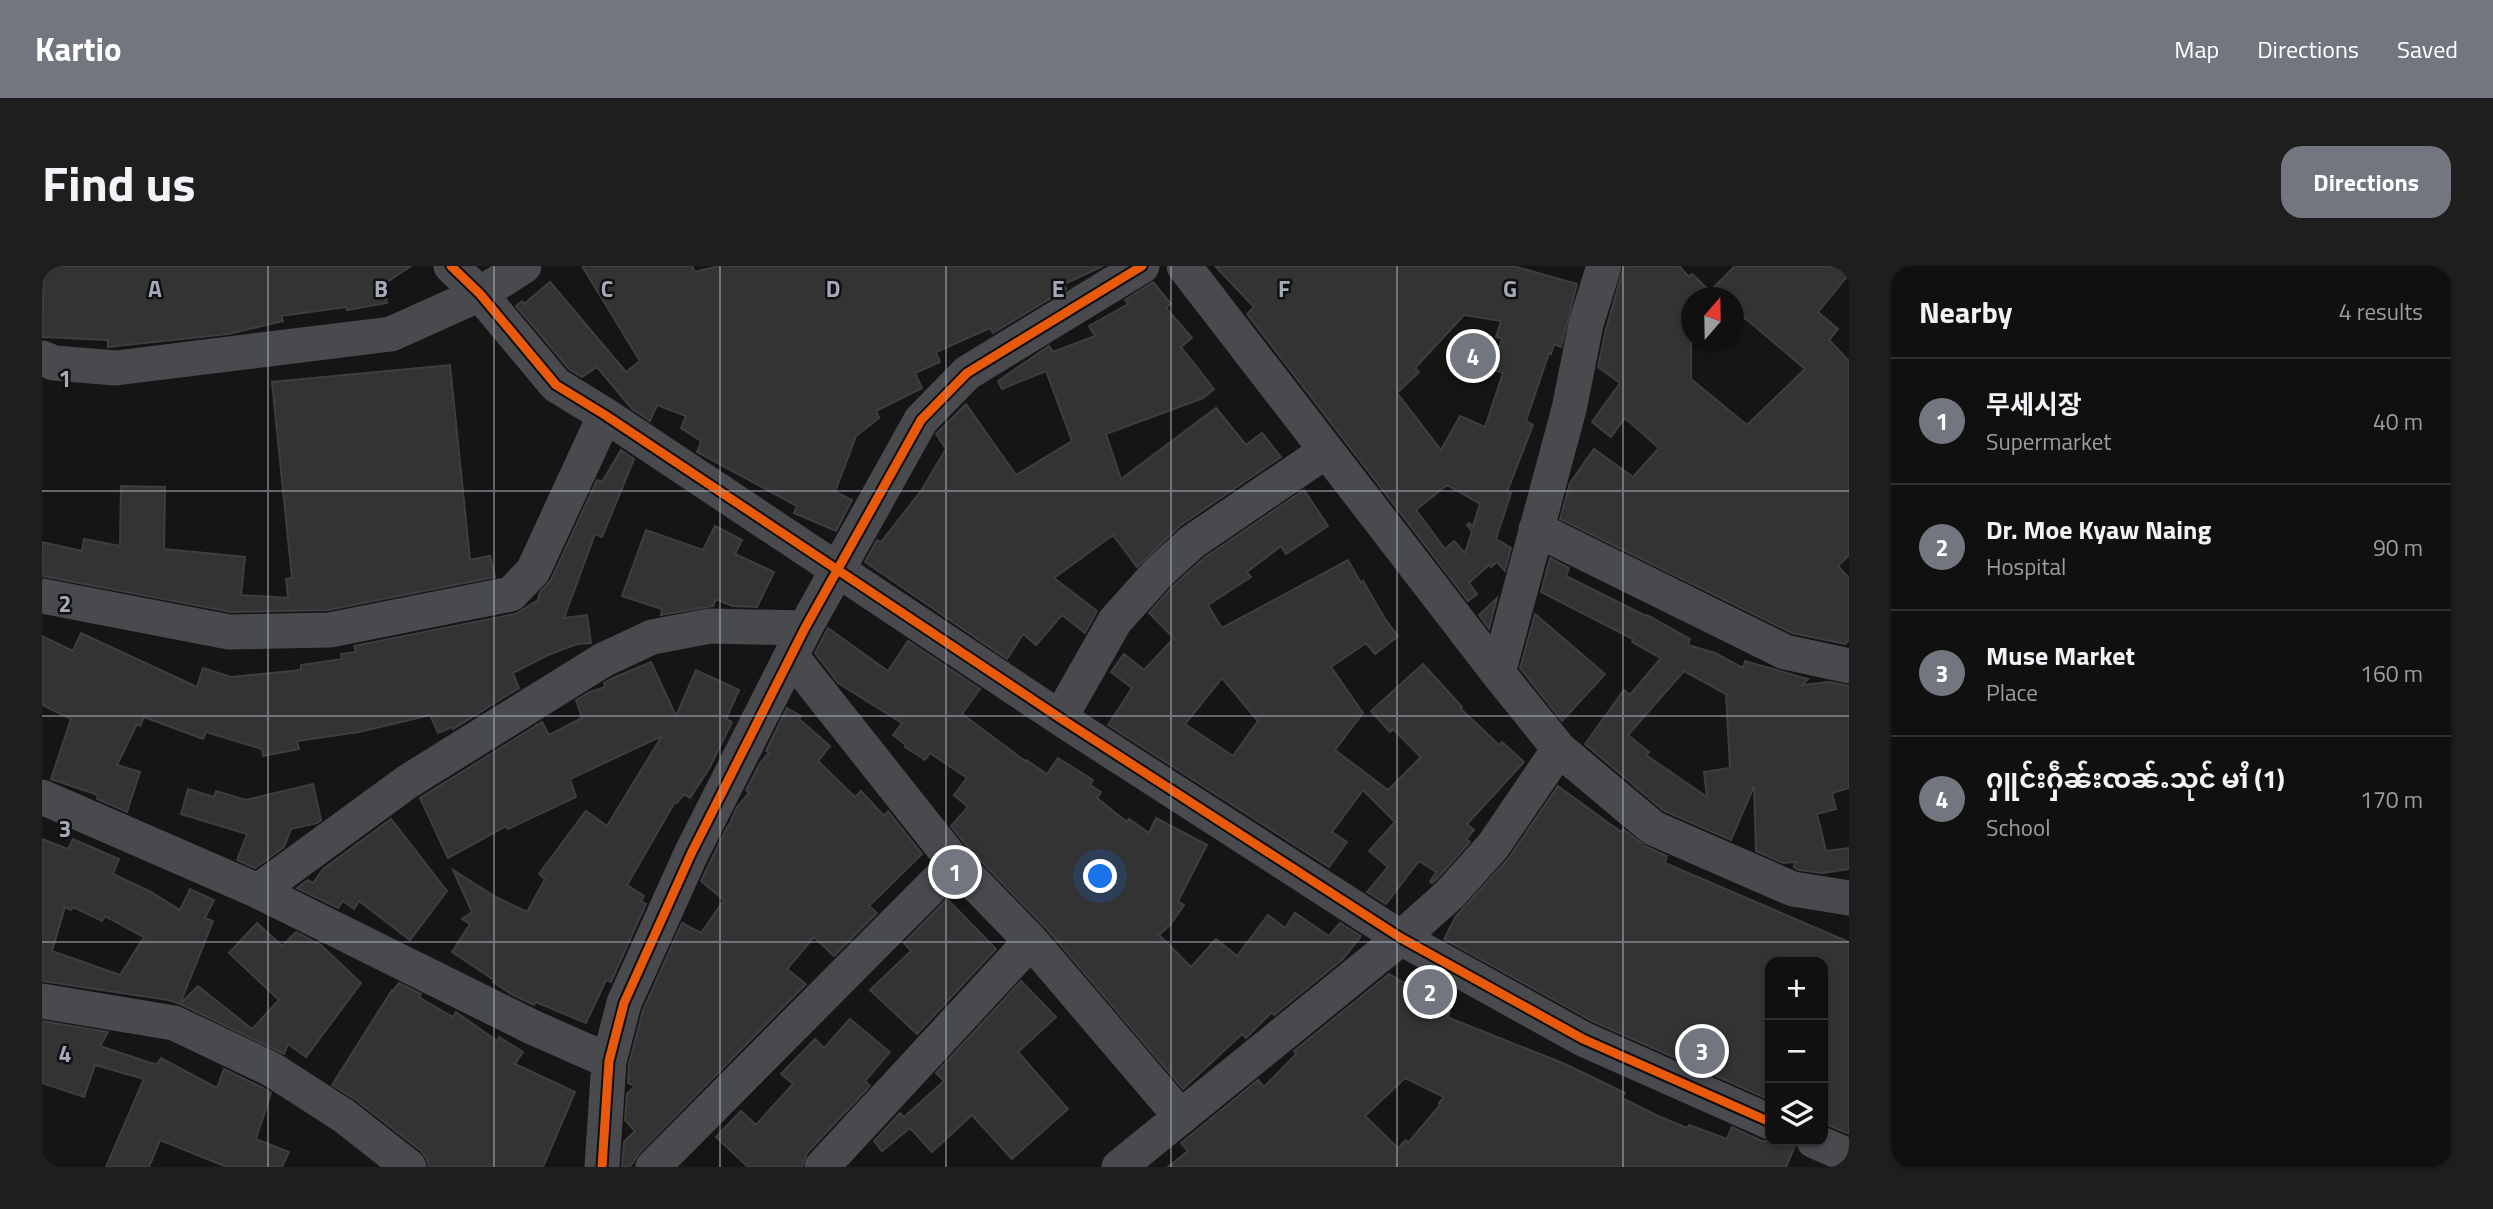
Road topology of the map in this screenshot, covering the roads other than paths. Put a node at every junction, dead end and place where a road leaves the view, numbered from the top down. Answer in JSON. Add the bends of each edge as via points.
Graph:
{"nodes":[{"id":1,"x":451,"y":266,"type":"edge"},
{"id":2,"x":524,"y":266,"type":"edge"},
{"id":3,"x":1142,"y":266,"type":"edge"},
{"id":4,"x":1184,"y":266,"type":"edge"},
{"id":5,"x":1604,"y":266,"type":"edge"},
{"id":6,"x":480,"y":294,"type":"junction"},
{"id":7,"x":42,"y":358,"type":"edge"},
{"id":8,"x":606,"y":415,"type":"junction"},
{"id":9,"x":1326,"y":451,"type":"junction"},
{"id":10,"x":1536,"y":530,"type":"junction"},
{"id":11,"x":839,"y":570,"type":"junction"},
{"id":12,"x":42,"y":596,"type":"edge"},
{"id":13,"x":798,"y":642,"type":"junction"},
{"id":14,"x":1849,"y":666,"type":"edge"},
{"id":15,"x":1497,"y":673,"type":"junction"},
{"id":16,"x":1060,"y":718,"type":"junction"},
{"id":17,"x":1559,"y":749,"type":"junction"},
{"id":18,"x":42,"y":797,"type":"edge"},
{"id":19,"x":955,"y":863,"type":"junction"},
{"id":20,"x":258,"y":891,"type":"junction"},
{"id":21,"x":1849,"y":898,"type":"edge"},
{"id":22,"x":1401,"y":938,"type":"junction"},
{"id":23,"x":1031,"y":941,"type":"junction"},
{"id":24,"x":42,"y":1001,"type":"edge"},
{"id":25,"x":609,"y":1061,"type":"junction"},
{"id":26,"x":1181,"y":1117,"type":"junction"},
{"id":27,"x":1765,"y":1120,"type":"edge"},
{"id":28,"x":1826,"y":1146,"type":"edge"},
{"id":29,"x":1156,"y":1156,"type":"edge"},
{"id":30,"x":1849,"y":1156,"type":"edge"},
{"id":31,"x":409,"y":1167,"type":"edge"},
{"id":32,"x":602,"y":1167,"type":"edge"},
{"id":33,"x":653,"y":1167,"type":"edge"},
{"id":34,"x":822,"y":1167,"type":"edge"},
{"id":35,"x":1119,"y":1167,"type":"edge"}],
"edges":[{"from":1,"to":6,"type":"street"},
{"from":2,"to":6,"type":"street"},
{"from":3,"to":11,"type":"street","via":[[967,373],[921,420]]},
{"from":4,"to":9,"type":"street"},
{"from":5,"to":10,"type":"street"},
{"from":6,"to":7,"type":"street","via":[[391,334],[116,368]]},
{"from":6,"to":8,"type":"street","via":[[556,385]]},
{"from":8,"to":11,"type":"street"},
{"from":8,"to":12,"type":"street","via":[[533,570],[511,594],[330,630],[229,632]]},
{"from":9,"to":15,"type":"street"},
{"from":9,"to":16,"type":"street","via":[[1192,542],[1158,573],[1115,621]]},
{"from":10,"to":14,"type":"street","via":[[1785,652]]},
{"from":10,"to":15,"type":"street"},
{"from":11,"to":13,"type":"street"},
{"from":11,"to":16,"type":"street"},
{"from":13,"to":19,"type":"street"},
{"from":13,"to":20,"type":"street","via":[[710,626],[652,637],[603,660],[407,782]]},
{"from":13,"to":25,"type":"street","via":[[679,879],[624,1003]]},
{"from":15,"to":17,"type":"street"},
{"from":16,"to":22,"type":"street"},
{"from":17,"to":21,"type":"street","via":[[1653,828],[1793,889]]},
{"from":17,"to":22,"type":"street","via":[[1493,846],[1450,894]]},
{"from":18,"to":20,"type":"street"},
{"from":19,"to":23,"type":"street"},
{"from":19,"to":33,"type":"street"},
{"from":20,"to":25,"type":"street"},
{"from":22,"to":26,"type":"street"},
{"from":22,"to":27,"type":"street","via":[[1583,1039]]},
{"from":23,"to":26,"type":"street"},
{"from":23,"to":34,"type":"street"},
{"from":24,"to":31,"type":"street","via":[[174,1023],[271,1069],[344,1116]]},
{"from":25,"to":32,"type":"street"},
{"from":26,"to":29,"type":"street"},
{"from":28,"to":30,"type":"street"},
{"from":29,"to":35,"type":"street"}]}
